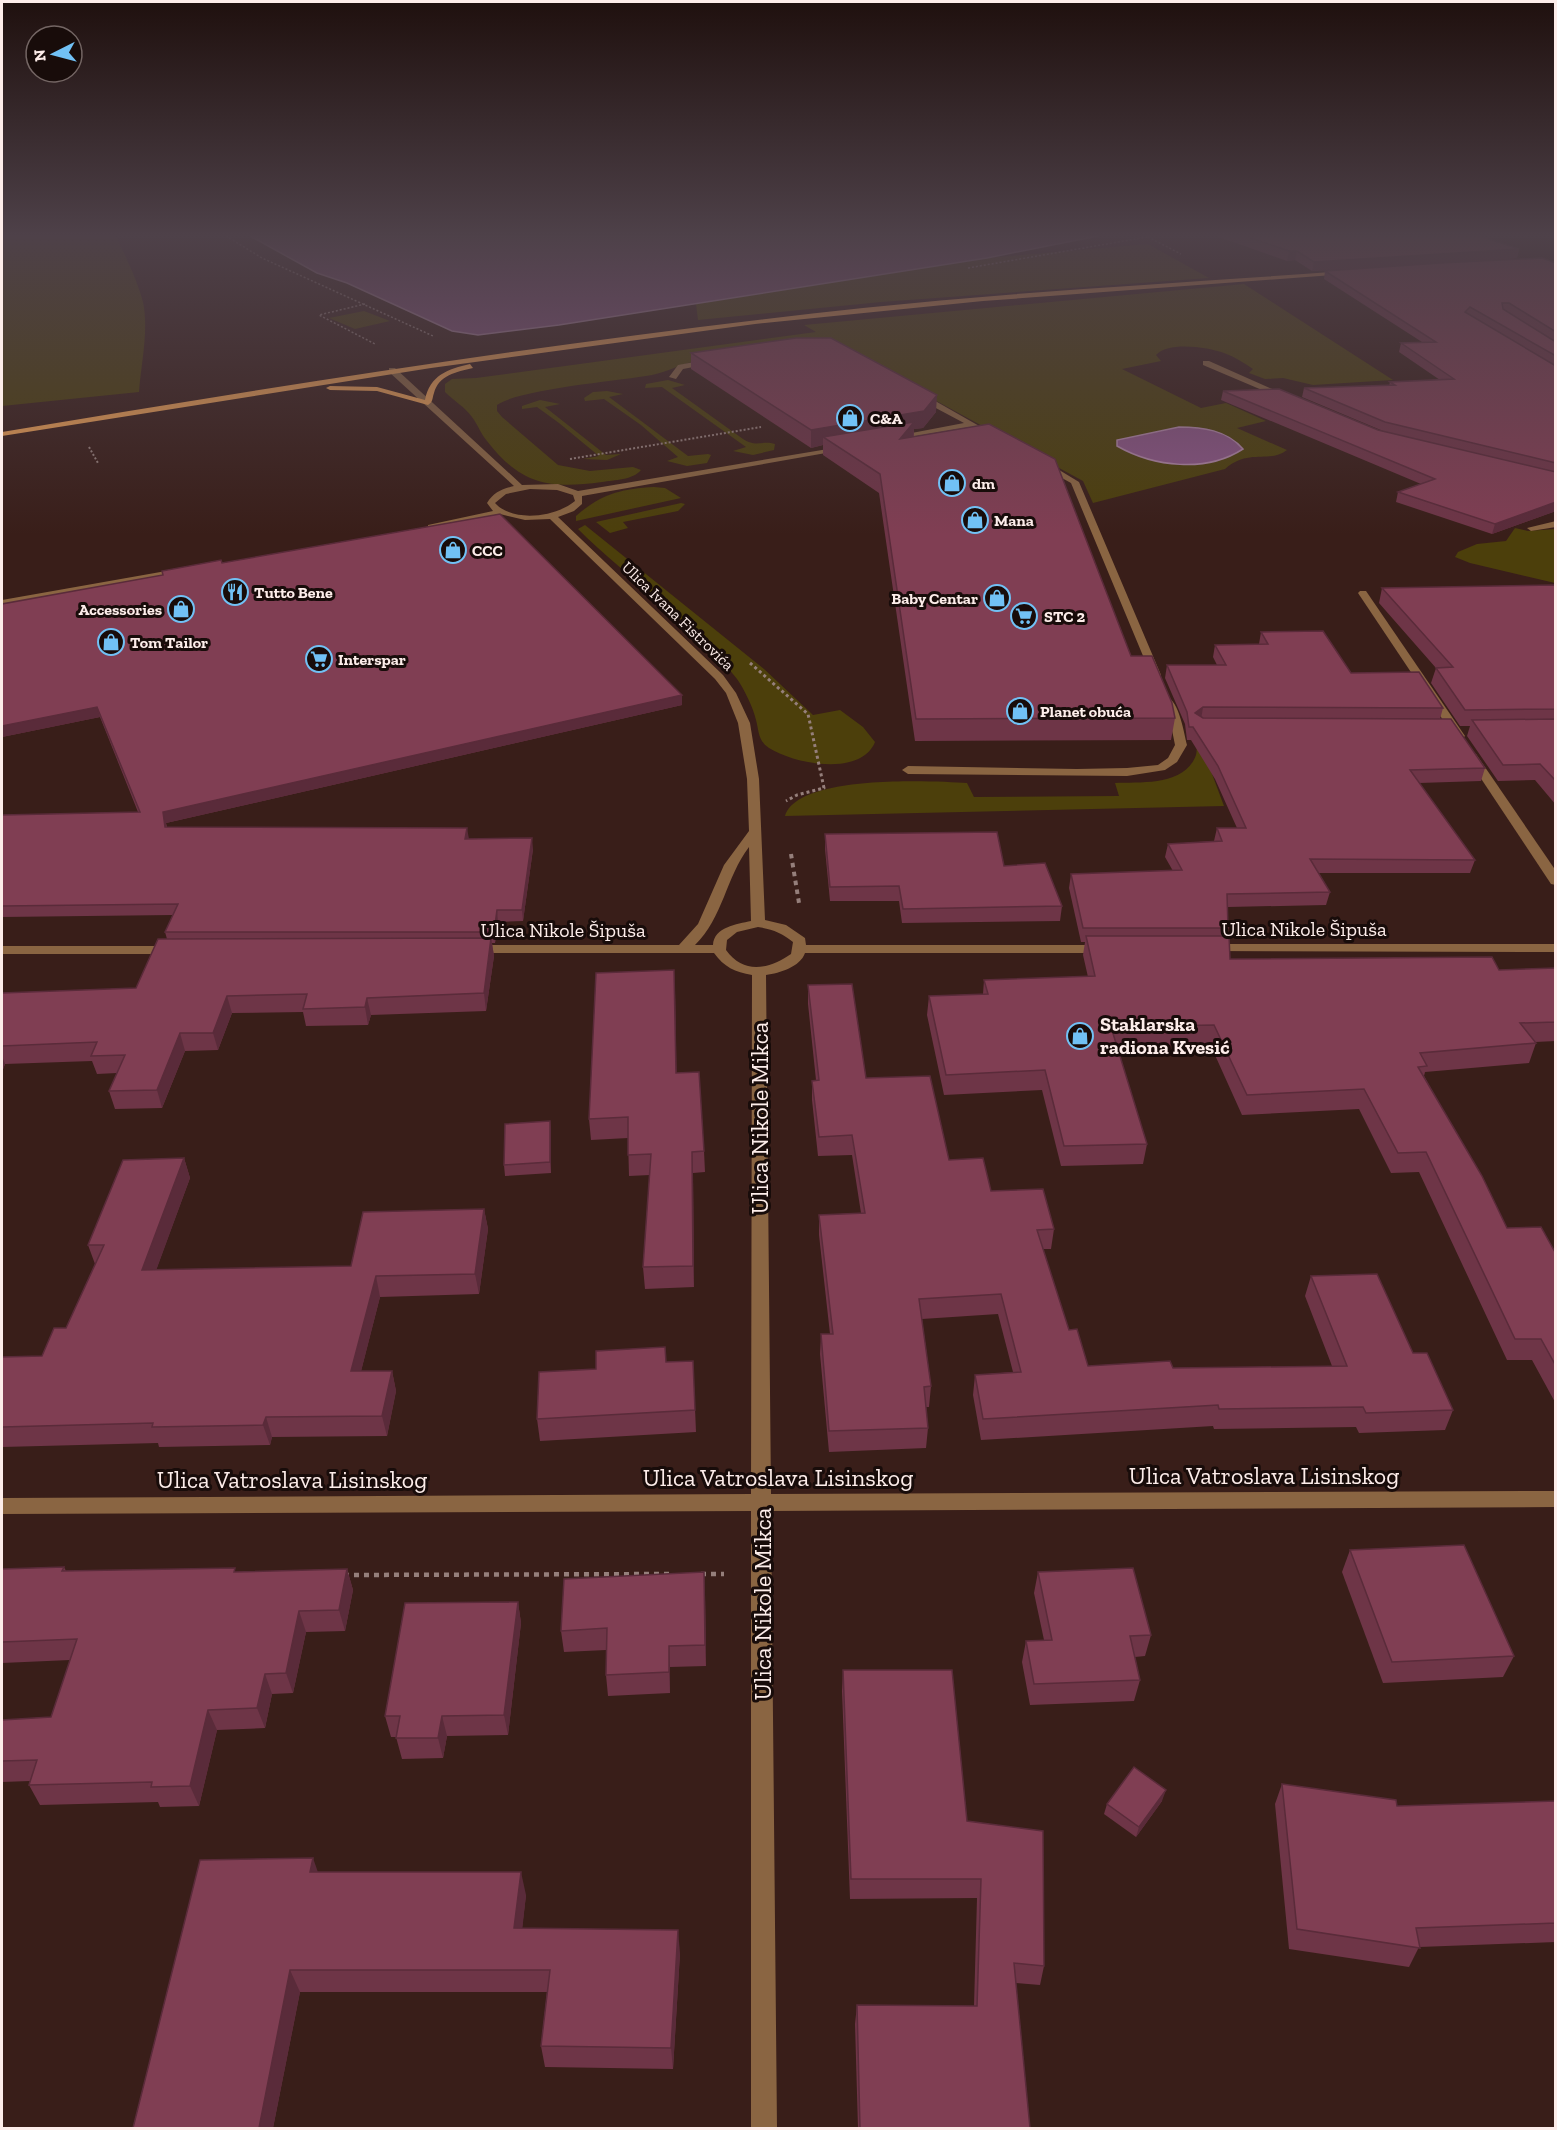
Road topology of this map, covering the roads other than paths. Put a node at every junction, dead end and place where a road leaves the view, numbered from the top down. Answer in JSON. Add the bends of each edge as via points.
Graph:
{"nodes":[{"id":1,"x":652,"y":335,"type":"edge"},
{"id":2,"x":560,"y":346,"type":"junction"},
{"id":3,"x":724,"y":359,"type":"edge"},
{"id":4,"x":1206,"y":363,"type":"dead end"},
{"id":5,"x":392,"y":370,"type":"junction"},
{"id":6,"x":673,"y":377,"type":"dead end"},
{"id":7,"x":908,"y":390,"type":"edge"},
{"id":8,"x":237,"y":395,"type":"junction"},
{"id":9,"x":1298,"y":402,"type":"edge"},
{"id":10,"x":428,"y":403,"type":"junction"},
{"id":11,"x":971,"y":424,"type":"junction"},
{"id":12,"x":2,"y":434,"type":"edge"},
{"id":13,"x":883,"y":440,"type":"edge"},
{"id":14,"x":1002,"y":441,"type":"edge"},
{"id":15,"x":850,"y":446,"type":"edge"},
{"id":16,"x":1033,"y":459,"type":"edge"},
{"id":17,"x":520,"y":487,"type":"junction"},
{"id":18,"x":577,"y":494,"type":"junction"},
{"id":19,"x":498,"y":512,"type":"junction"},
{"id":20,"x":551,"y":515,"type":"junction"},
{"id":21,"x":1556,"y":525,"type":"edge"},
{"id":22,"x":423,"y":528,"type":"edge"},
{"id":23,"x":1531,"y":528,"type":"edge"},
{"id":24,"x":197,"y":568,"type":"edge"},
{"id":25,"x":1364,"y":593,"type":"dead end"},
{"id":26,"x":2,"y":603,"type":"edge"},
{"id":27,"x":1159,"y":681,"type":"edge"},
{"id":28,"x":1163,"y":692,"type":"edge"},
{"id":29,"x":908,"y":770,"type":"dead end"},
{"id":30,"x":755,"y":831,"type":"junction"},
{"id":31,"x":1556,"y":881,"type":"edge"},
{"id":32,"x":758,"y":923,"type":"junction"},
{"id":33,"x":1119,"y":948,"type":"edge"},
{"id":34,"x":1202,"y":948,"type":"edge"},
{"id":35,"x":1556,"y":948,"type":"edge"},
{"id":36,"x":681,"y":949,"type":"junction"},
{"id":37,"x":717,"y":949,"type":"junction"},
{"id":38,"x":801,"y":949,"type":"junction"},
{"id":39,"x":187,"y":950,"type":"edge"},
{"id":40,"x":455,"y":950,"type":"edge"},
{"id":41,"x":5,"y":951,"type":"edge"},
{"id":42,"x":759,"y":971,"type":"junction"},
{"id":43,"x":1556,"y":1499,"type":"edge"},
{"id":44,"x":762,"y":1503,"type":"junction"},
{"id":45,"x":2,"y":1506,"type":"edge"},
{"id":46,"x":764,"y":2128,"type":"edge"}],
"edges":[{"from":1,"to":2,"type":"main road"},
{"from":2,"to":5,"type":"main road"},
{"from":2,"to":10,"type":"main road","via":[[448,373],[431,386]]},
{"from":3,"to":6,"type":"street","via":[[681,367]]},
{"from":4,"to":9,"type":"street"},
{"from":5,"to":8,"type":"main road"},
{"from":5,"to":10,"type":"street"},
{"from":7,"to":11,"type":"street"},
{"from":8,"to":10,"type":"main road","via":[[356,387],[393,392]]},
{"from":8,"to":12,"type":"main road"},
{"from":10,"to":17,"type":"street"},
{"from":11,"to":13,"type":"street"},
{"from":11,"to":14,"type":"street"},
{"from":15,"to":18,"type":"street"},
{"from":16,"to":27,"type":"street","via":[[1075,482]]},
{"from":17,"to":18,"type":"street","via":[[549,486]]},
{"from":17,"to":19,"type":"street","via":[[494,498],[491,503]]},
{"from":18,"to":20,"type":"street","via":[[576,506]]},
{"from":19,"to":20,"type":"street","via":[[522,517]]},
{"from":19,"to":22,"type":"street"},
{"from":20,"to":30,"type":"street","name":"Ulica Ivana Fistrovića","via":[[731,693],[744,723],[753,779]]},
{"from":21,"to":23,"type":"street"},
{"from":24,"to":26,"type":"street"},
{"from":25,"to":31,"type":"street"},
{"from":28,"to":29,"type":"street","via":[[1181,745],[1173,760],[1161,768],[1077,773]]},
{"from":30,"to":32,"type":"street","name":"Ulica Ivana Fistrovića"},
{"from":30,"to":36,"type":"street","via":[[724,879],[708,922]]},
{"from":32,"to":37,"type":"street","via":[[733,928],[718,941]]},
{"from":32,"to":38,"type":"street","via":[[791,932],[800,941]]},
{"from":33,"to":38,"type":"street"},
{"from":34,"to":35,"type":"street","name":"Ulica Nikole Šipuša"},
{"from":36,"to":37,"type":"street","name":"Ulica Nikole Šipuša"},
{"from":36,"to":40,"type":"street","name":"Ulica Nikole Šipuša"},
{"from":37,"to":42,"type":"street","via":[[726,962],[746,971]]},
{"from":38,"to":42,"type":"street","via":[[783,967]]},
{"from":39,"to":41,"type":"street"},
{"from":42,"to":44,"type":"street","name":"Ulica Nikole Mikca"},
{"from":43,"to":44,"type":"street","name":"Ulica Vatroslava Lisinskog"},
{"from":44,"to":45,"type":"street","name":"Ulica Vatroslava Lisinskog"},
{"from":44,"to":46,"type":"street","name":"Ulica Nikole Mikca"}]}
